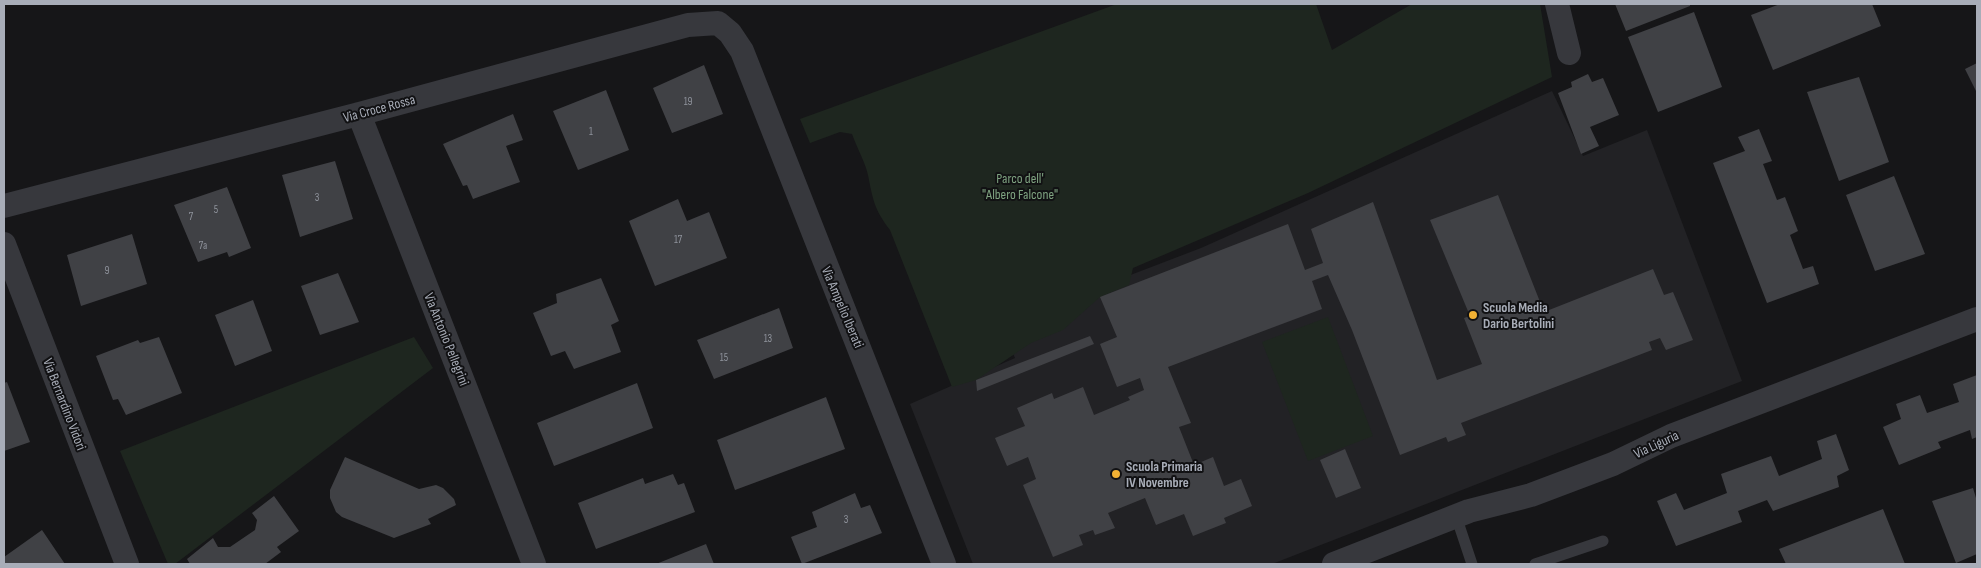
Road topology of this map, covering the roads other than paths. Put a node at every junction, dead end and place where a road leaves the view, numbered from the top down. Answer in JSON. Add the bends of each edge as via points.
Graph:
{"nodes":[{"id":1,"x":1557,"y":4,"type":"edge"},
{"id":2,"x":742,"y":51,"type":"joint"},
{"id":3,"x":1569,"y":53,"type":"dead end"},
{"id":4,"x":359,"y":114,"type":"junction"},
{"id":5,"x":4,"y":206,"type":"edge"},
{"id":6,"x":4,"y":244,"type":"edge"},
{"id":7,"x":1977,"y":318,"type":"edge"},
{"id":8,"x":1456,"y":516,"type":"junction"},
{"id":9,"x":1603,"y":541,"type":"dead end"},
{"id":10,"x":127,"y":564,"type":"edge"},
{"id":11,"x":534,"y":564,"type":"edge"},
{"id":12,"x":944,"y":564,"type":"edge"},
{"id":13,"x":1334,"y":564,"type":"edge"},
{"id":14,"x":1472,"y":564,"type":"edge"},
{"id":15,"x":1535,"y":564,"type":"edge"}],
"edges":[{"from":1,"to":3,"type":"street"},
{"from":2,"to":4,"type":"street","name":"Via Croce Rossa","via":[[730,33],[718,23],[688,25]]},
{"from":2,"to":12,"type":"street","name":"Via Ampelio Iberati"},
{"from":4,"to":5,"type":"street","name":"Via Croce Rossa"},
{"from":4,"to":11,"type":"street","name":"Via Antonio Pellegrini"},
{"from":6,"to":10,"type":"street","name":"Via Bernardino Vidori"},
{"from":7,"to":8,"type":"street","name":"Via Liguria","via":[[1671,436],[1613,464],[1531,496]]},
{"from":8,"to":13,"type":"street","name":"Via Liguria"},
{"from":8,"to":14,"type":"lane"},
{"from":9,"to":15,"type":"lane"}]}
